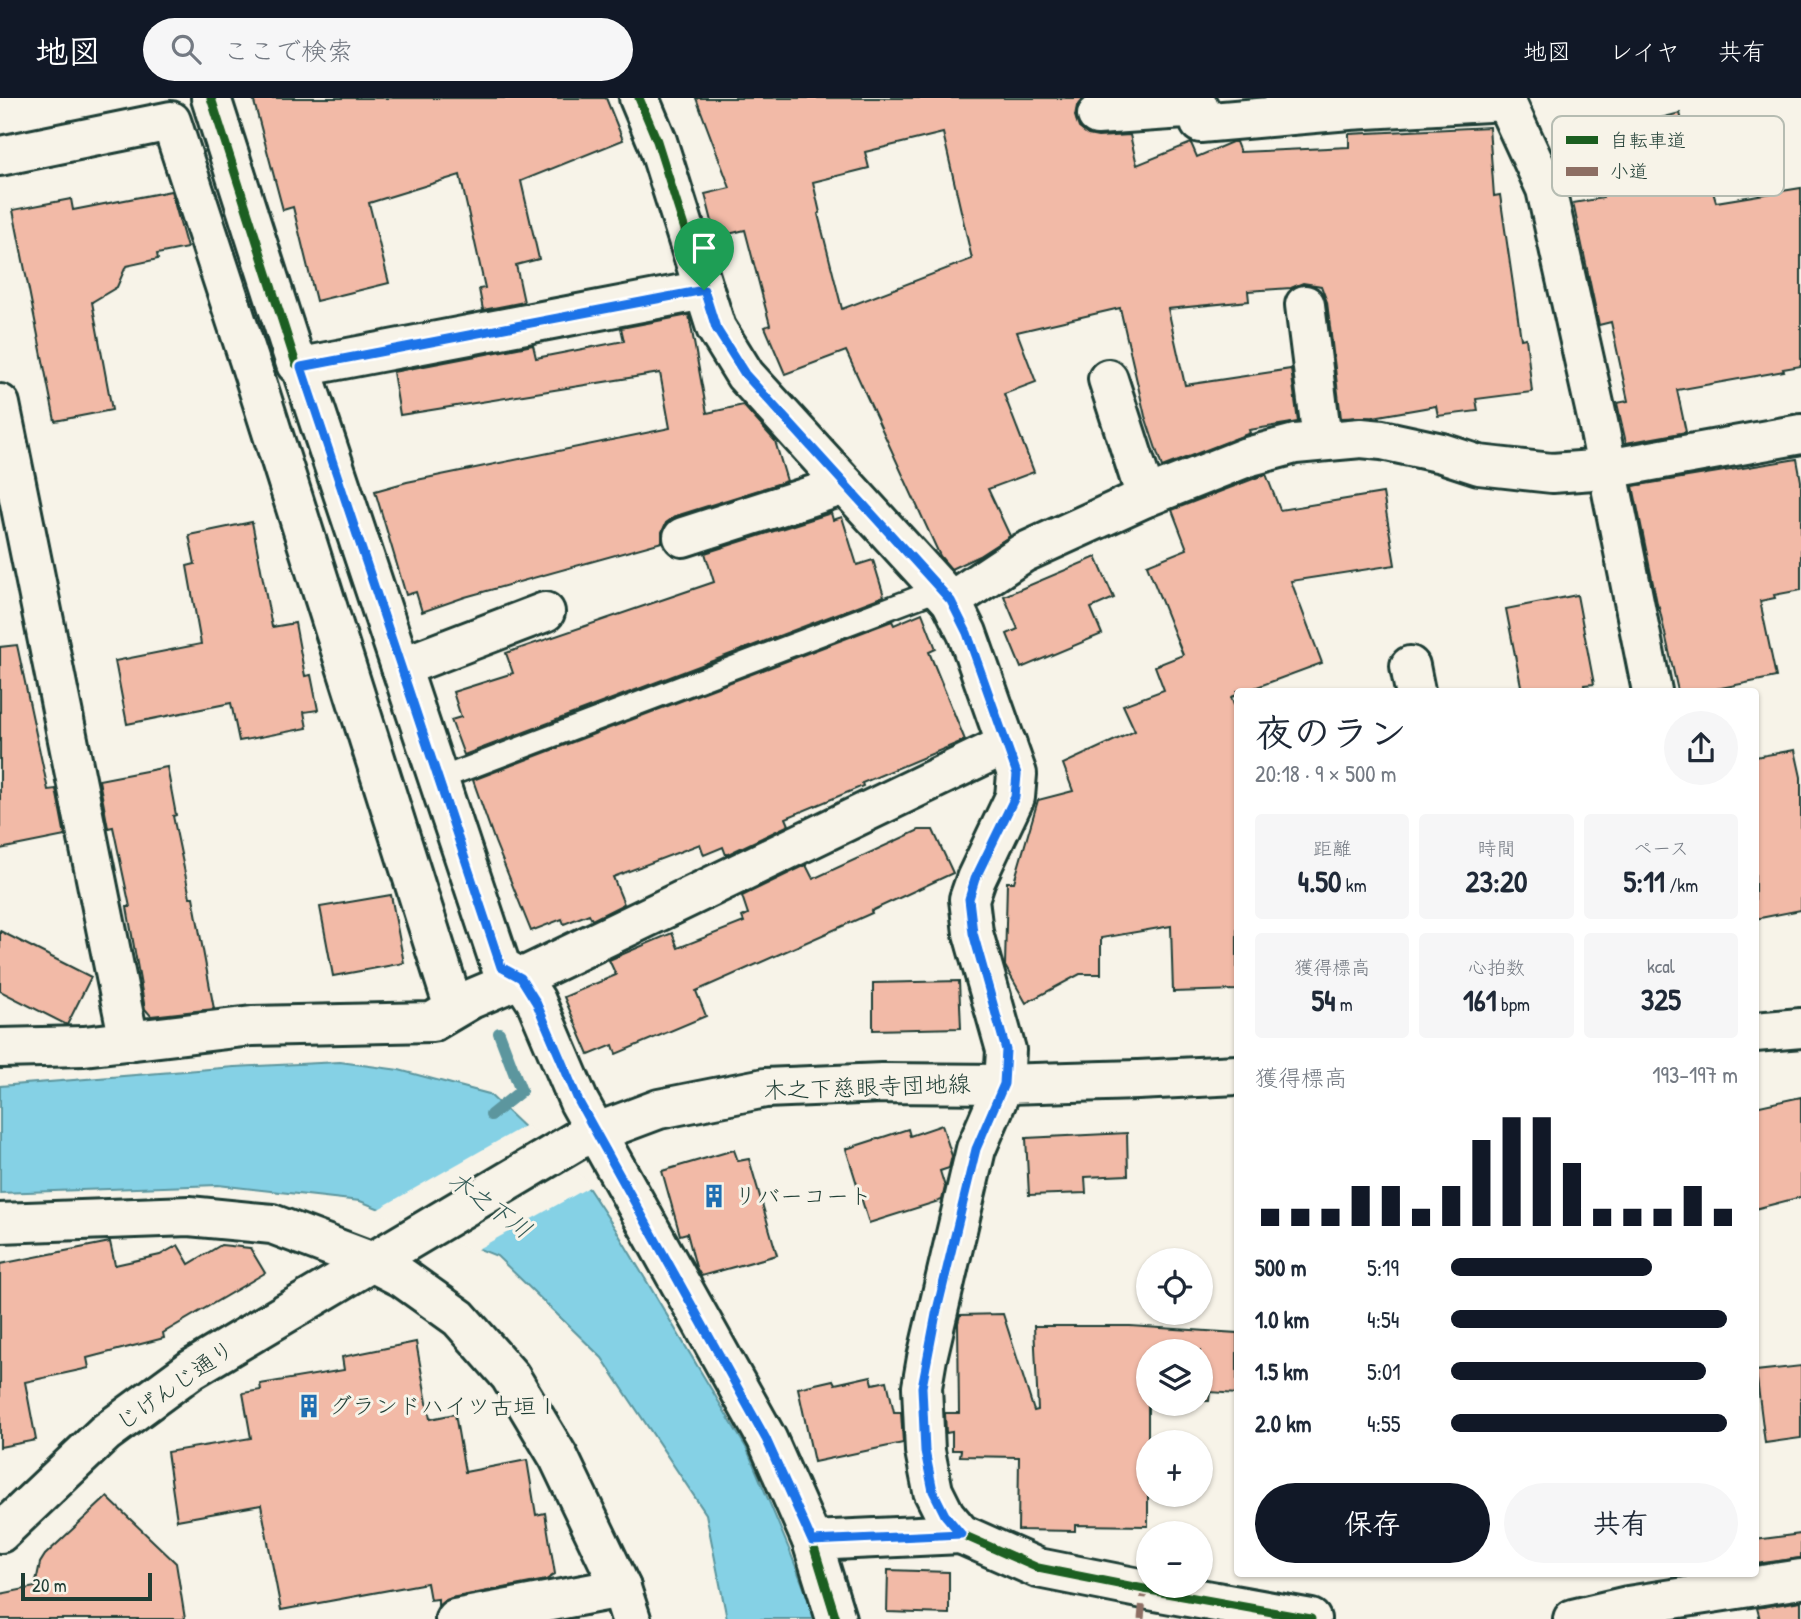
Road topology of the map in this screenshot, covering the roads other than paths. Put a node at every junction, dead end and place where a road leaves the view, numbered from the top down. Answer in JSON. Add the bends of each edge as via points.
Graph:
{"nodes":[{"id":1,"x":211,"y":98,"type":"edge"},
{"id":2,"x":639,"y":98,"type":"edge"},
{"id":3,"x":1504,"y":99,"type":"edge"},
{"id":4,"x":1097,"y":116,"type":"dead end"},
{"id":5,"x":0,"y":156,"type":"edge"},
{"id":6,"x":704,"y":290,"type":"junction"},
{"id":7,"x":1305,"y":305,"type":"dead end"},
{"id":8,"x":301,"y":367,"type":"junction"},
{"id":9,"x":1108,"y":379,"type":"dead end"},
{"id":10,"x":0,"y":404,"type":"edge"},
{"id":11,"x":1801,"y":434,"type":"edge"},
{"id":12,"x":1322,"y":440,"type":"junction"},
{"id":13,"x":1607,"y":469,"type":"junction"},
{"id":14,"x":845,"y":485,"type":"junction"},
{"id":15,"x":1146,"y":497,"type":"junction"},
{"id":16,"x":683,"y":537,"type":"dead end"},
{"id":17,"x":945,"y":595,"type":"junction"},
{"id":18,"x":545,"y":612,"type":"dead end"},
{"id":19,"x":401,"y":667,"type":"junction"},
{"id":20,"x":1651,"y":688,"type":"edge"},
{"id":21,"x":1006,"y":744,"type":"junction"},
{"id":22,"x":439,"y":779,"type":"junction"},
{"id":23,"x":521,"y":978,"type":"junction"},
{"id":24,"x":454,"y":1008,"type":"junction"},
{"id":25,"x":1801,"y":1028,"type":"edge"},
{"id":26,"x":1759,"y":1032,"type":"edge"},
{"id":27,"x":129,"y":1041,"type":"junction"},
{"id":28,"x":0,"y":1048,"type":"edge"},
{"id":29,"x":1234,"y":1074,"type":"edge"},
{"id":30,"x":1004,"y":1084,"type":"junction"},
{"id":31,"x":587,"y":1135,"type":"junction"},
{"id":32,"x":0,"y":1223,"type":"edge"},
{"id":33,"x":370,"y":1261,"type":"junction"},
{"id":34,"x":0,"y":1533,"type":"edge"},
{"id":35,"x":961,"y":1534,"type":"junction"},
{"id":36,"x":812,"y":1541,"type":"junction"},
{"id":37,"x":1801,"y":1579,"type":"edge"},
{"id":38,"x":626,"y":1603,"type":"edge"},
{"id":39,"x":455,"y":1619,"type":"edge"},
{"id":40,"x":836,"y":1619,"type":"edge"},
{"id":41,"x":1311,"y":1619,"type":"edge"},
{"id":42,"x":1573,"y":1619,"type":"edge"}],
"edges":[{"from":1,"to":8,"type":"street","via":[[296,364]]},
{"from":2,"to":6,"type":"street"},
{"from":3,"to":4,"type":"street","via":[[1200,123],[1199,108]]},
{"from":3,"to":13,"type":"street","via":[[1546,189]]},
{"from":5,"to":24,"type":"street","via":[[171,121]]},
{"from":6,"to":8,"type":"street"},
{"from":6,"to":14,"type":"street","via":[[716,328],[745,374]]},
{"from":7,"to":12,"type":"street"},
{"from":8,"to":19,"type":"street"},
{"from":9,"to":15,"type":"street"},
{"from":10,"to":27,"type":"street"},
{"from":11,"to":13,"type":"street"},
{"from":12,"to":13,"type":"street","via":[[1382,440],[1513,470]]},
{"from":12,"to":15,"type":"street","via":[[1247,457]]},
{"from":13,"to":20,"type":"street"},
{"from":14,"to":16,"type":"street"},
{"from":14,"to":17,"type":"street"},
{"from":15,"to":17,"type":"street","via":[[1023,553]]},
{"from":17,"to":21,"type":"street","via":[[967,633]]},
{"from":17,"to":22,"type":"lane"},
{"from":18,"to":19,"type":"street"},
{"from":19,"to":22,"type":"street"},
{"from":21,"to":23,"type":"street"},
{"from":21,"to":30,"type":"street","via":[[1017,774],[1015,797],[969,899],[973,933],[1006,1050]]},
{"from":22,"to":23,"type":"street","via":[[501,967]]},
{"from":23,"to":24,"type":"street"},
{"from":23,"to":31,"type":"street","via":[[579,1102]]},
{"from":24,"to":27,"type":"street","via":[[432,1023],[252,1026]]},
{"from":25,"to":26,"type":"street"},
{"from":27,"to":28,"type":"street"},
{"from":29,"to":30,"type":"street","name":"木之下慈眼寺団地線"},
{"from":30,"to":31,"type":"street","name":"木之下慈眼寺団地線","via":[[765,1088],[659,1109]]},
{"from":30,"to":35,"type":"street","via":[[976,1149],[922,1387],[925,1451],[933,1491]]},
{"from":31,"to":33,"type":"street","name":"木之下慈眼寺団地線"},
{"from":31,"to":36,"type":"street","via":[[766,1439]]},
{"from":32,"to":33,"type":"street","via":[[189,1216],[272,1224]]},
{"from":33,"to":34,"type":"street","name":"じげんじ通り","via":[[192,1369],[106,1433]]},
{"from":33,"to":38,"type":"street","via":[[459,1318],[510,1376],[559,1458]]},
{"from":35,"to":36,"type":"street"},
{"from":35,"to":41,"type":"street","via":[[1038,1568]]},
{"from":36,"to":40,"type":"street"},
{"from":37,"to":42,"type":"street"},
{"from":38,"to":39,"type":"street"}]}
